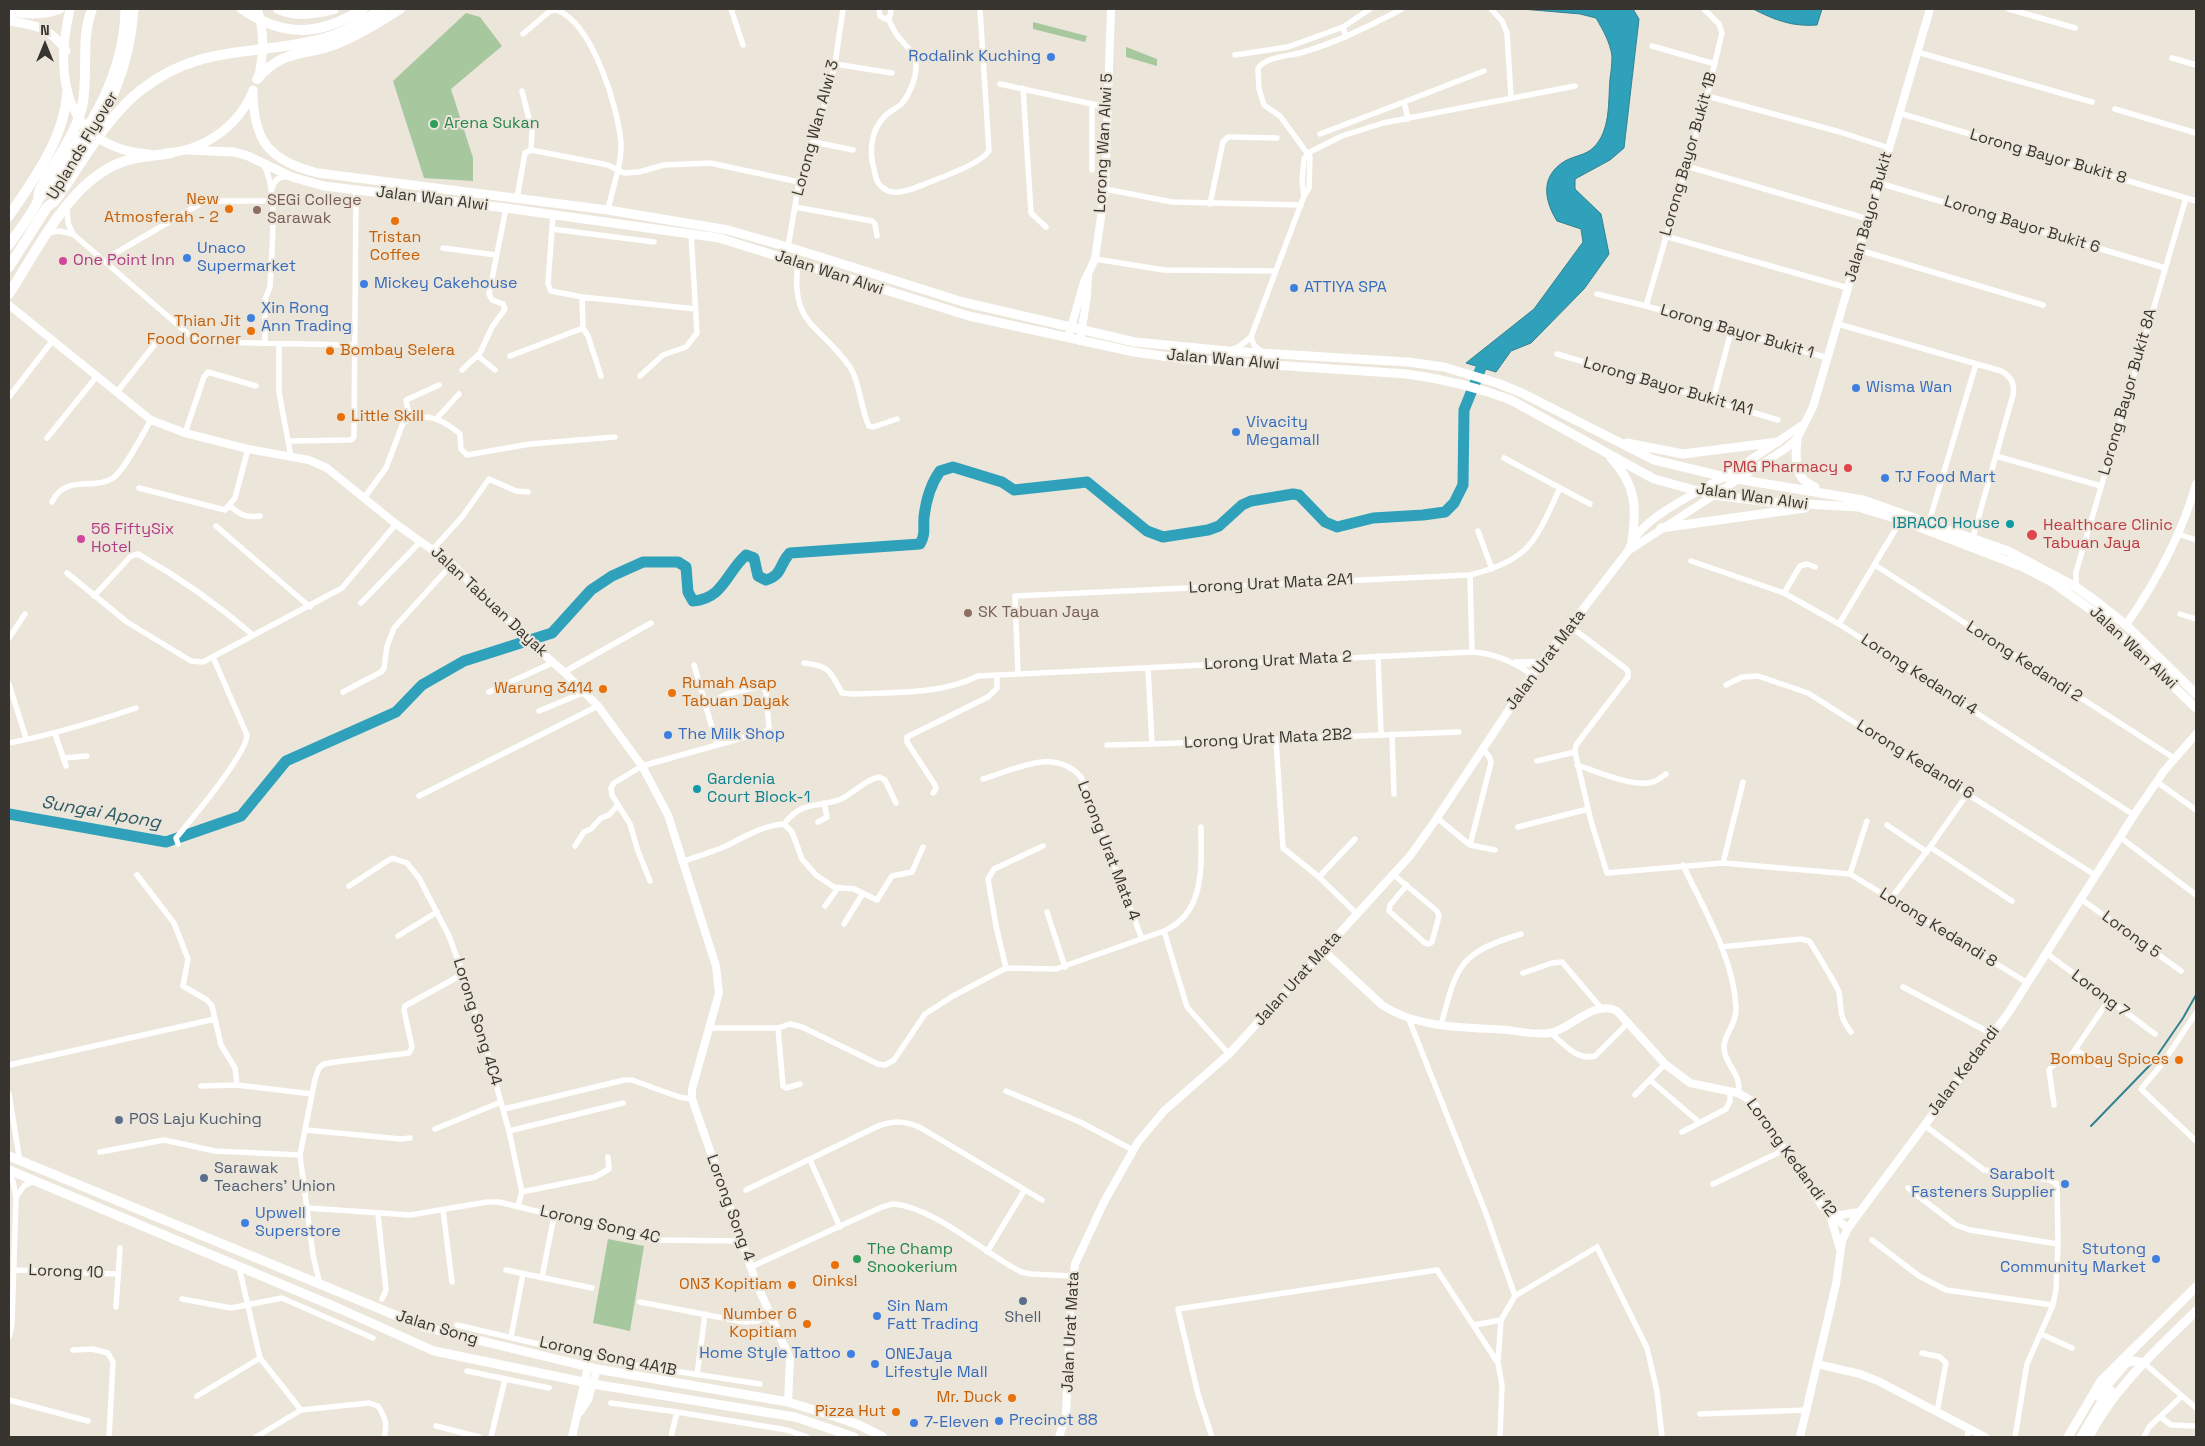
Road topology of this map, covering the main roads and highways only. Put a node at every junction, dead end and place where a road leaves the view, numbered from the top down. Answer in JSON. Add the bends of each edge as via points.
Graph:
{"nodes":[{"id":1,"x":60,"y":9,"type":"edge"},
{"id":2,"x":70,"y":9,"type":"edge"},
{"id":3,"x":92,"y":9,"type":"edge"},
{"id":4,"x":125,"y":9,"type":"edge"},
{"id":5,"x":134,"y":9,"type":"edge"},
{"id":6,"x":242,"y":9,"type":"edge"},
{"id":7,"x":257,"y":9,"type":"edge"},
{"id":8,"x":278,"y":9,"type":"edge"},
{"id":9,"x":334,"y":9,"type":"edge"},
{"id":10,"x":363,"y":9,"type":"edge"},
{"id":11,"x":382,"y":9,"type":"edge"},
{"id":12,"x":400,"y":9,"type":"edge"},
{"id":13,"x":9,"y":12,"type":"edge"},
{"id":14,"x":9,"y":21,"type":"edge"},
{"id":15,"x":66,"y":52,"type":"junction"},
{"id":16,"x":257,"y":79,"type":"junction"},
{"id":17,"x":253,"y":90,"type":"junction"},
{"id":18,"x":67,"y":93,"type":"junction"},
{"id":19,"x":187,"y":150,"type":"junction"},
{"id":20,"x":171,"y":153,"type":"junction"},
{"id":21,"x":42,"y":204,"type":"junction"},
{"id":22,"x":9,"y":216,"type":"edge"},
{"id":23,"x":9,"y":245,"type":"edge"},
{"id":24,"x":9,"y":267,"type":"edge"},
{"id":25,"x":9,"y":294,"type":"edge"},
{"id":26,"x":1797,"y":439,"type":"road end"},
{"id":27,"x":1615,"y":440,"type":"junction"},
{"id":28,"x":1778,"y":442,"type":"road end"},
{"id":29,"x":1604,"y":452,"type":"junction"},
{"id":30,"x":1839,"y":496,"type":"junction"},
{"id":31,"x":1812,"y":506,"type":"junction"},
{"id":32,"x":1661,"y":528,"type":"road end"},
{"id":33,"x":1632,"y":541,"type":"road end"},
{"id":34,"x":2196,"y":694,"type":"edge"},
{"id":35,"x":2196,"y":708,"type":"edge"},
{"id":36,"x":9,"y":1156,"type":"edge"},
{"id":37,"x":9,"y":1170,"type":"edge"},
{"id":38,"x":233,"y":1249,"type":"junction"},
{"id":39,"x":239,"y":1267,"type":"junction"},
{"id":40,"x":320,"y":1285,"type":"junction"},
{"id":41,"x":2196,"y":1287,"type":"edge"},
{"id":42,"x":338,"y":1308,"type":"junction"},
{"id":43,"x":2196,"y":1311,"type":"edge"},
{"id":44,"x":2144,"y":1363,"type":"junction"},
{"id":45,"x":2118,"y":1390,"type":"junction"},
{"id":46,"x":854,"y":1437,"type":"edge"},
{"id":47,"x":883,"y":1437,"type":"edge"},
{"id":48,"x":2068,"y":1437,"type":"edge"},
{"id":49,"x":2074,"y":1437,"type":"edge"},
{"id":50,"x":2081,"y":1437,"type":"edge"},
{"id":51,"x":2089,"y":1437,"type":"edge"}],
"edges":[{"from":1,"to":13,"type":"main road","via":[[33,14]]},
{"from":2,"to":15,"type":"main road"},
{"from":3,"to":21,"type":"highway","name":"Uplands Flyover","via":[[85,37],[86,76],[79,115],[66,146],[39,191]]},
{"from":4,"to":21,"type":"main road","name":"Uplands Flyover","via":[[120,54],[104,99]]},
{"from":5,"to":21,"type":"main road","name":"Uplands Flyover","via":[[118,88],[102,120]]},
{"from":6,"to":10,"type":"highway","via":[[271,25],[303,31],[333,25]]},
{"from":7,"to":16,"type":"main road","via":[[263,58]]},
{"from":8,"to":9,"type":"highway","via":[[307,14]]},
{"from":11,"to":21,"type":"highway","name":"Uplands Flyover","via":[[354,26],[324,38],[216,54],[157,78],[125,105],[55,201]]},
{"from":12,"to":16,"type":"highway","via":[[358,35],[282,58]]},
{"from":14,"to":15,"type":"main road","via":[[48,31]]},
{"from":15,"to":18,"type":"main road"},
{"from":16,"to":17,"type":"main road"},
{"from":17,"to":19,"type":"main road","via":[[237,117],[222,132]]},
{"from":17,"to":27,"type":"main road","name":"Jalan Wan Alwi","via":[[255,121],[264,142],[278,157],[318,173],[608,210],[728,230],[963,302],[1136,342],[1444,367],[1497,383]]},
{"from":18,"to":20,"type":"main road","via":[[88,130],[103,141],[136,153]]},
{"from":18,"to":22,"type":"highway","via":[[64,117],[53,145]]},
{"from":19,"to":20,"type":"main road"},
{"from":19,"to":29,"type":"main road","name":"Jalan Wan Alwi","via":[[234,152],[292,177],[324,186],[691,233],[744,245],[953,311],[1080,341],[1184,359],[1440,379],[1511,400]]},
{"from":20,"to":25,"type":"highway","via":[[126,160],[83,186],[67,204]]},
{"from":21,"to":23,"type":"highway"},
{"from":21,"to":24,"type":"highway"},
{"from":26,"to":30,"type":"main road","via":[[1796,462],[1801,478],[1809,485]]},
{"from":27,"to":28,"type":"main road","via":[[1683,454]]},
{"from":27,"to":30,"type":"main road","name":"Jalan Wan Alwi","via":[[1654,460],[1725,477]]},
{"from":29,"to":31,"type":"main road","name":"Jalan Wan Alwi","via":[[1654,479],[1698,492]]},
{"from":29,"to":33,"type":"main road","via":[[1621,469],[1633,494]]},
{"from":30,"to":34,"type":"main road","name":"Jalan Wan Alwi","via":[[1887,507],[1973,537],[2015,554],[2076,587],[2126,625]]},
{"from":31,"to":32,"type":"main road"},
{"from":31,"to":35,"type":"main road","name":"Jalan Wan Alwi","via":[[1858,507],[1901,520],[1996,555],[2052,582],[2104,619]]},
{"from":36,"to":38,"type":"main road","name":"Jalan Song"},
{"from":37,"to":39,"type":"main road","name":"Jalan Song"},
{"from":38,"to":39,"type":"main road","via":[[240,1259]]},
{"from":38,"to":40,"type":"main road","name":"Jalan Song"},
{"from":39,"to":42,"type":"main road","name":"Jalan Song"},
{"from":40,"to":42,"type":"main road"},
{"from":40,"to":47,"type":"main road","name":"Jalan Song","via":[[424,1328],[592,1368],[788,1402],[859,1425]]},
{"from":41,"to":48,"type":"main road","via":[[2101,1381]]},
{"from":42,"to":46,"type":"main road","name":"Jalan Song","via":[[434,1350],[588,1383],[795,1417]]},
{"from":43,"to":44,"type":"main road"},
{"from":44,"to":45,"type":"main road"},
{"from":44,"to":49,"type":"main road","via":[[2134,1360],[2126,1363],[2100,1393]]},
{"from":45,"to":50,"type":"main road","via":[[2110,1391],[2102,1401]]},
{"from":45,"to":51,"type":"main road"}]}
